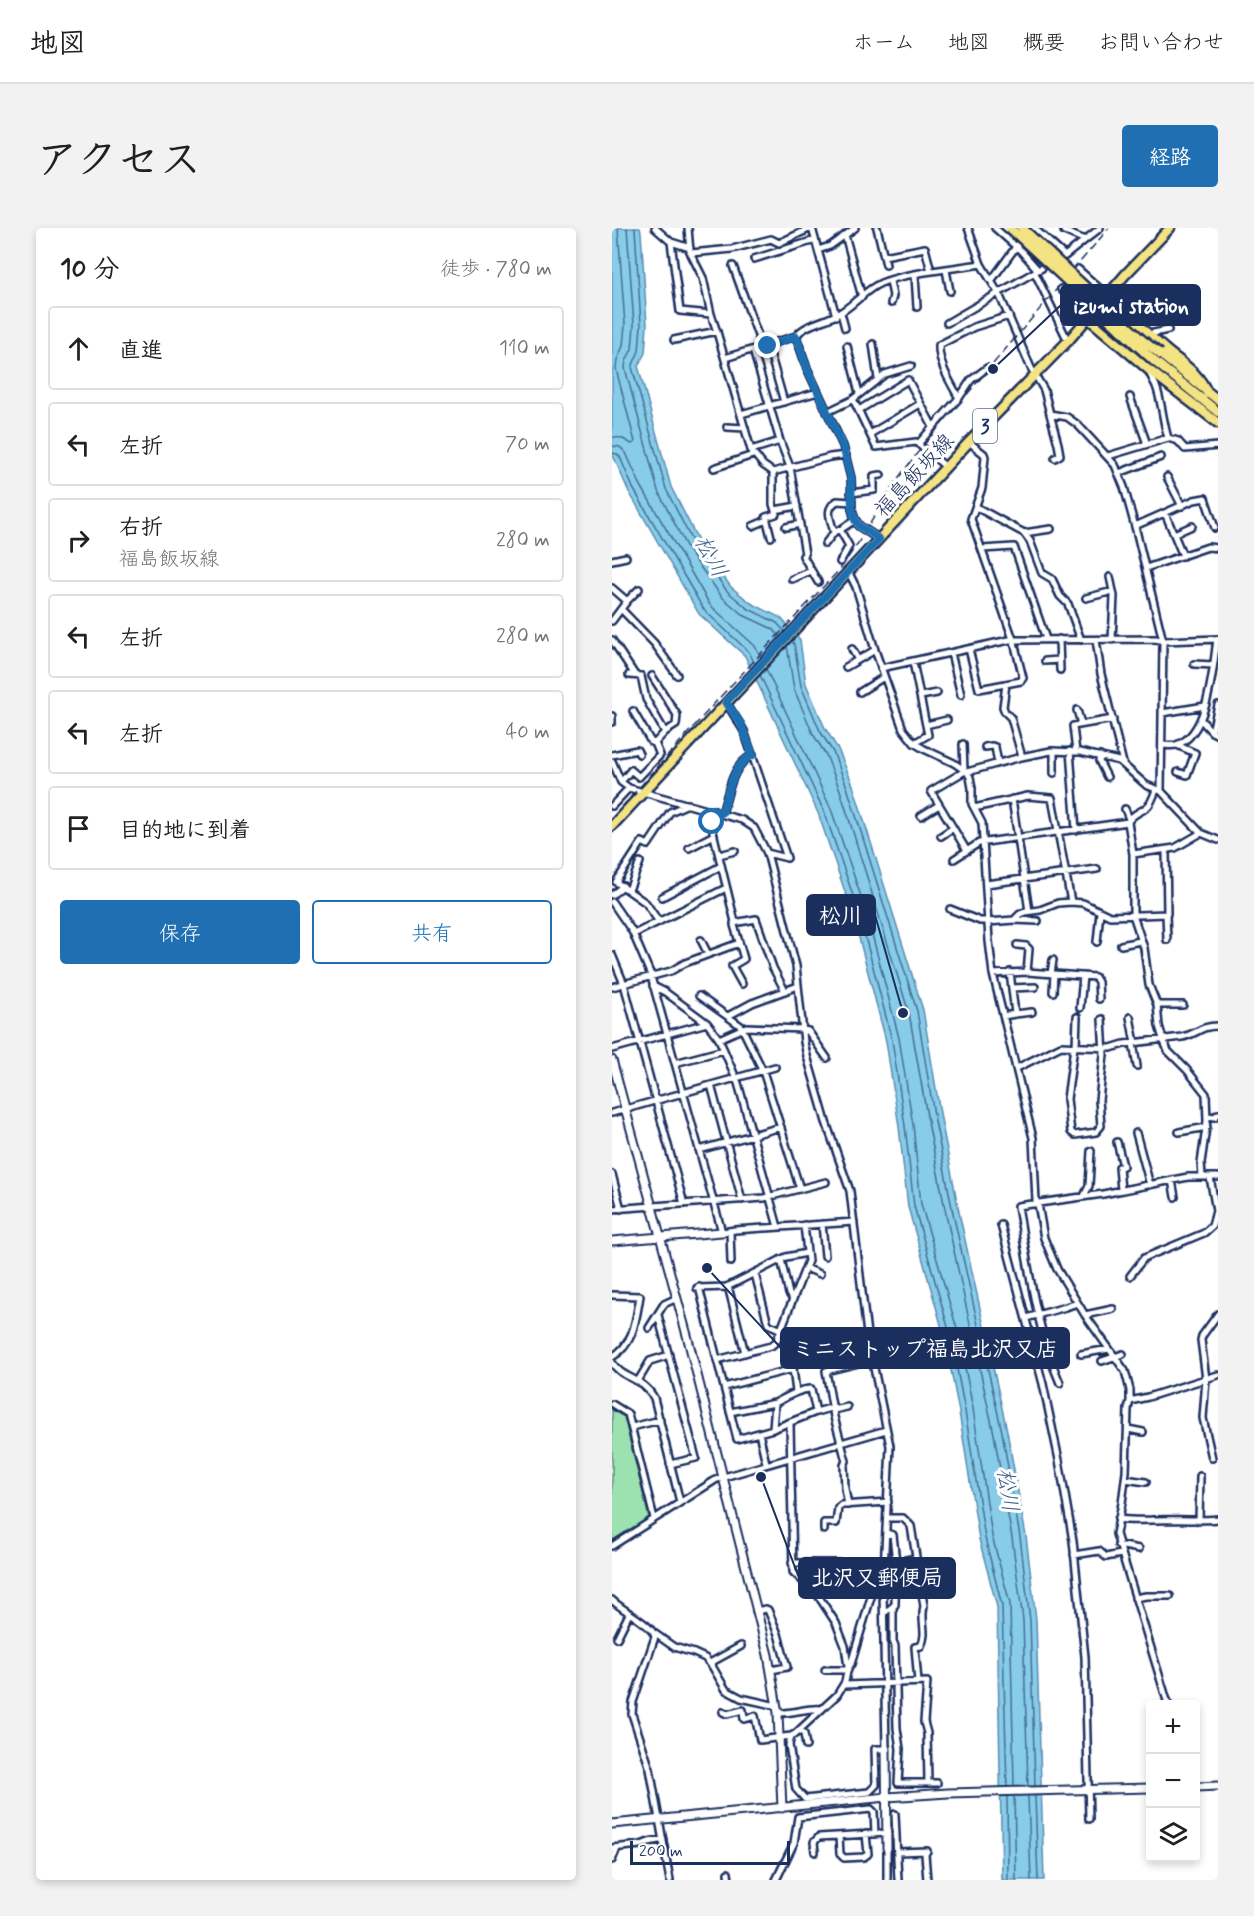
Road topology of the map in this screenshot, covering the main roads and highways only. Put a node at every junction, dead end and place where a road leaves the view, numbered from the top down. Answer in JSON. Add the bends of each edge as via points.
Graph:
{"nodes":[{"id":1,"x":1010,"y":228,"type":"edge"},
{"id":2,"x":1022,"y":228,"type":"edge"},
{"id":3,"x":1170,"y":228,"type":"edge"},
{"id":4,"x":1107,"y":296,"type":"junction"},
{"id":5,"x":1088,"y":318,"type":"junction"},
{"id":6,"x":1157,"y":358,"type":"junction"},
{"id":7,"x":1207,"y":393,"type":"junction"},
{"id":8,"x":1218,"y":400,"type":"edge"},
{"id":9,"x":1218,"y":412,"type":"edge"},
{"id":10,"x":1218,"y":423,"type":"edge"},
{"id":11,"x":612,"y":826,"type":"edge"}],
"edges":[{"from":1,"to":6,"type":"main road","bridge":true},
{"from":2,"to":6,"type":"main road","bridge":true},
{"from":3,"to":4,"type":"main road","name":"福島飯坂線","number":"3"},
{"from":4,"to":5,"type":"main road","name":"福島飯坂線","number":"3"},
{"from":4,"to":7,"type":"main road","via":[[1197,376]]},
{"from":5,"to":10,"type":"main road"},
{"from":5,"to":11,"type":"main road","name":"福島飯坂線","number":"3"},
{"from":6,"to":7,"type":"main road"},
{"from":6,"to":9,"type":"main road"},
{"from":7,"to":8,"type":"main road"}]}
